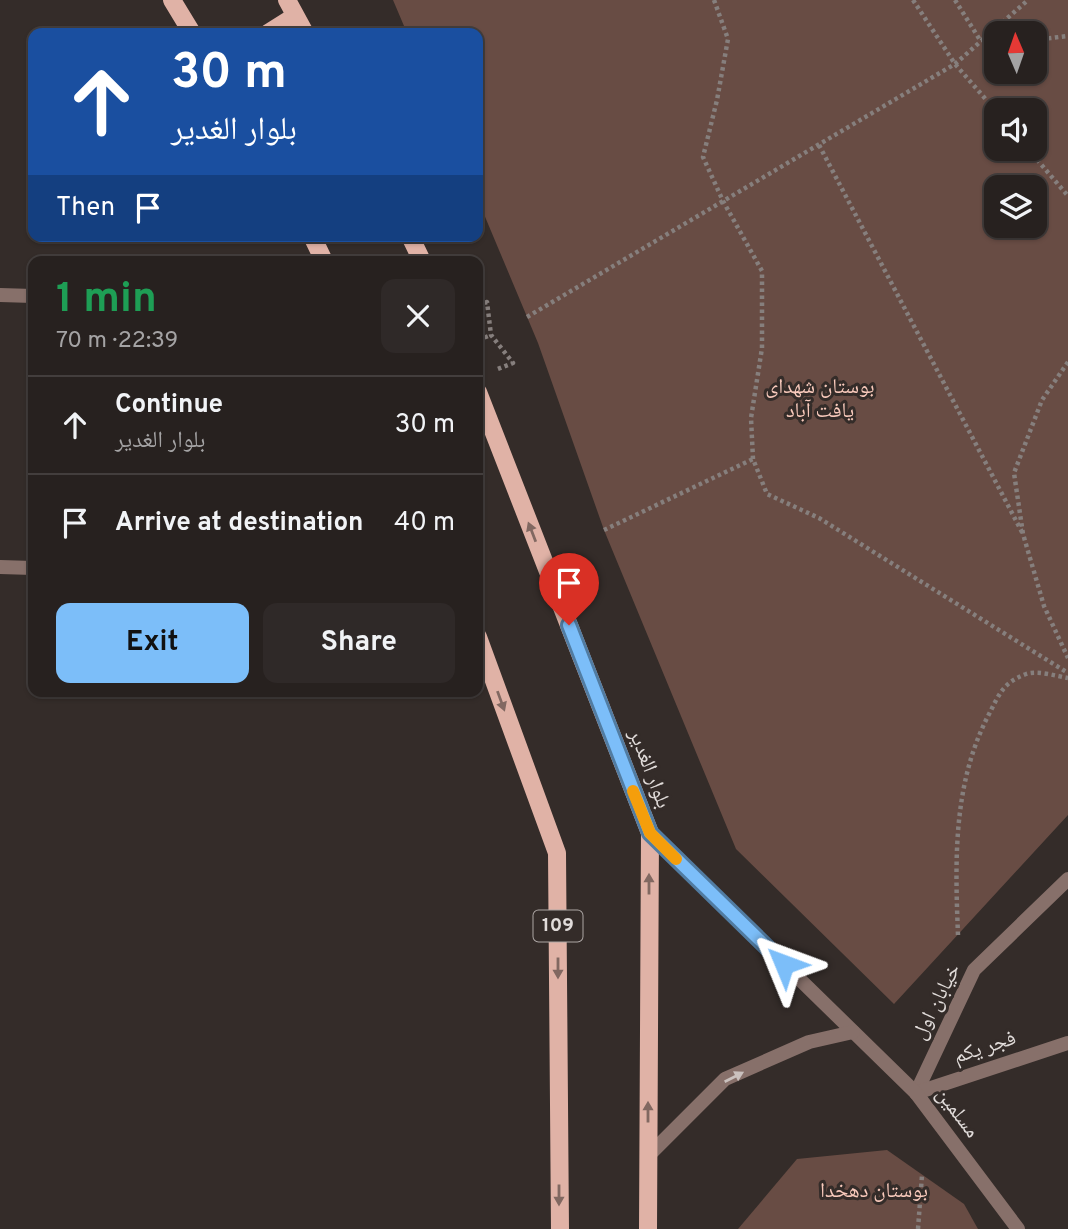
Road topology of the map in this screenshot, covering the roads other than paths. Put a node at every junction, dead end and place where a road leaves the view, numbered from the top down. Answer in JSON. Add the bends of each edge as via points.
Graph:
{"nodes":[{"id":1,"x":172,"y":0,"type":"edge"},
{"id":2,"x":291,"y":8,"type":"edge"},
{"id":3,"x":189,"y":28,"type":"edge"},
{"id":4,"x":273,"y":28,"type":"edge"},
{"id":5,"x":302,"y":28,"type":"edge"},
{"id":6,"x":0,"y":295,"type":"edge"},
{"id":7,"x":28,"y":296,"type":"edge"},
{"id":8,"x":483,"y":405,"type":"edge"},
{"id":9,"x":0,"y":567,"type":"edge"},
{"id":10,"x":28,"y":568,"type":"edge"},
{"id":11,"x":483,"y":651,"type":"edge"},
{"id":12,"x":650,"y":833,"type":"junction"},
{"id":13,"x":1068,"y":879,"type":"edge"},
{"id":14,"x":853,"y":1031,"type":"junction"},
{"id":15,"x":1068,"y":1043,"type":"edge"},
{"id":16,"x":916,"y":1093,"type":"junction"},
{"id":17,"x":648,"y":1156,"type":"junction"},
{"id":18,"x":560,"y":1229,"type":"edge"},
{"id":19,"x":648,"y":1229,"type":"edge"},
{"id":20,"x":1018,"y":1229,"type":"edge"}],
"edges":[{"from":1,"to":3,"type":"main road"},
{"from":2,"to":4,"type":"main road"},
{"from":2,"to":5,"type":"main road"},
{"from":6,"to":7,"type":"street"},
{"from":12,"to":8,"type":"main road","name":"بلوار الغدیر","one_way":true},
{"from":9,"to":10,"type":"street"},
{"from":11,"to":18,"type":"main road","number":"109","one_way":true,"via":[[557,853]]},
{"from":12,"to":14,"type":"street","name":"مسلمین"},
{"from":17,"to":12,"type":"main road","name":"بلوار الغدیر","one_way":true},
{"from":13,"to":16,"type":"street","name":"خیابان اول","via":[[974,970]]},
{"from":14,"to":16,"type":"street","name":"مسلمین"},
{"from":17,"to":14,"type":"street","one_way":true,"via":[[725,1079],[809,1042]]},
{"from":15,"to":16,"type":"street","name":"فجر یکم"},
{"from":16,"to":20,"type":"street","name":"مسلمین"},
{"from":17,"to":19,"type":"main road","name":"بلوار الغدیر"}]}
